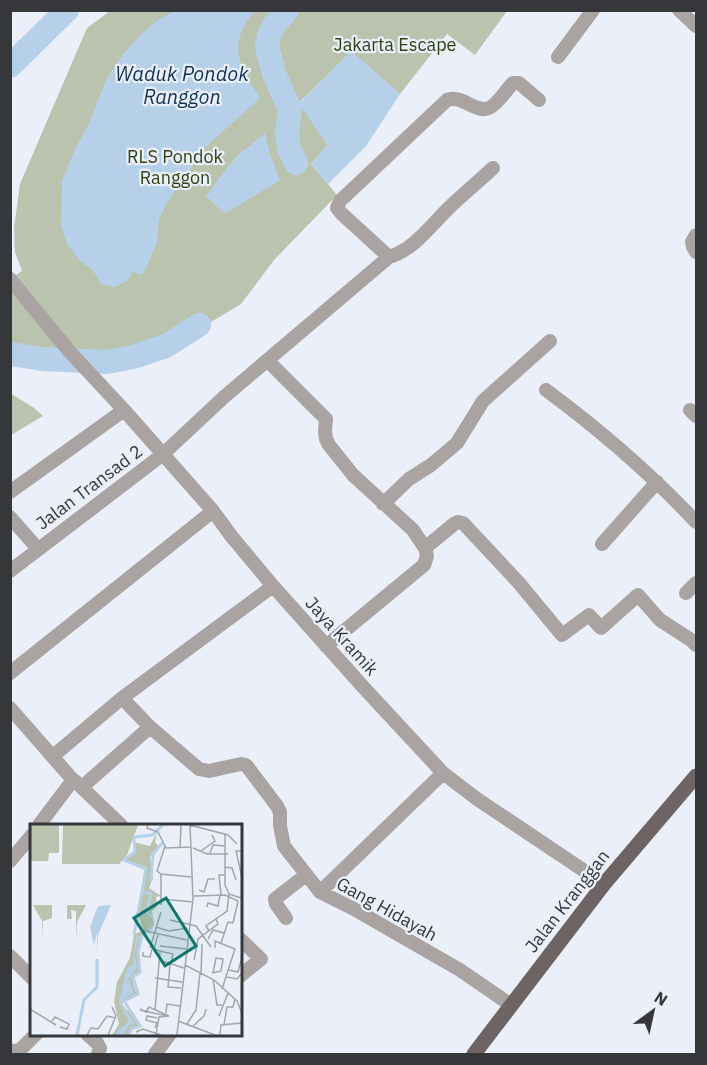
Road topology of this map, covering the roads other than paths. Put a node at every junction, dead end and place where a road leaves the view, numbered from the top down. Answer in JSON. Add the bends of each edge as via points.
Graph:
{"nodes":[{"id":1,"x":593,"y":10,"type":"edge"},
{"id":2,"x":679,"y":10,"type":"edge"},
{"id":3,"x":696,"y":26,"type":"edge"},
{"id":4,"x":558,"y":57,"type":"dead end"},
{"id":5,"x":539,"y":100,"type":"dead end"},
{"id":6,"x":493,"y":168,"type":"dead end"},
{"id":7,"x":696,"y":235,"type":"edge"},
{"id":8,"x":696,"y":252,"type":"edge"},
{"id":9,"x":388,"y":257,"type":"junction"},
{"id":10,"x":10,"y":279,"type":"edge"},
{"id":11,"x":550,"y":341,"type":"dead end"},
{"id":12,"x":268,"y":361,"type":"junction"},
{"id":13,"x":546,"y":390,"type":"dead end"},
{"id":14,"x":124,"y":410,"type":"junction"},
{"id":15,"x":162,"y":455,"type":"junction"},
{"id":16,"x":657,"y":482,"type":"junction"},
{"id":17,"x":10,"y":492,"type":"edge"},
{"id":18,"x":383,"y":504,"type":"junction"},
{"id":19,"x":213,"y":511,"type":"junction"},
{"id":20,"x":10,"y":517,"type":"edge"},
{"id":21,"x":696,"y":522,"type":"edge"},
{"id":22,"x":602,"y":544,"type":"dead end"},
{"id":23,"x":425,"y":548,"type":"junction"},
{"id":24,"x":38,"y":549,"type":"junction"},
{"id":25,"x":10,"y":571,"type":"edge"},
{"id":26,"x":696,"y":583,"type":"edge"},
{"id":27,"x":273,"y":586,"type":"junction"},
{"id":28,"x":686,"y":593,"type":"dead end"},
{"id":29,"x":696,"y":645,"type":"edge"},
{"id":30,"x":326,"y":646,"type":"junction"},
{"id":31,"x":10,"y":674,"type":"edge"},
{"id":32,"x":122,"y":698,"type":"junction"},
{"id":33,"x":10,"y":708,"type":"edge"},
{"id":34,"x":150,"y":728,"type":"junction"},
{"id":35,"x":53,"y":756,"type":"junction"},
{"id":36,"x":443,"y":773,"type":"junction"},
{"id":37,"x":696,"y":776,"type":"edge"},
{"id":38,"x":78,"y":783,"type":"junction"},
{"id":39,"x":40,"y":824,"type":"edge"},
{"id":40,"x":120,"y":824,"type":"edge"},
{"id":41,"x":30,"y":837,"type":"edge"},
{"id":42,"x":10,"y":861,"type":"edge"},
{"id":43,"x":306,"y":875,"type":"junction"},
{"id":44,"x":604,"y":884,"type":"junction"},
{"id":45,"x":320,"y":892,"type":"junction"},
{"id":46,"x":286,"y":918,"type":"dead end"},
{"id":47,"x":242,"y":941,"type":"edge"},
{"id":48,"x":10,"y":956,"type":"edge"},
{"id":49,"x":242,"y":974,"type":"edge"},
{"id":50,"x":30,"y":976,"type":"edge"},
{"id":51,"x":511,"y":1005,"type":"junction"},
{"id":52,"x":35,"y":1035,"type":"edge"},
{"id":53,"x":88,"y":1035,"type":"edge"},
{"id":54,"x":169,"y":1035,"type":"edge"},
{"id":55,"x":10,"y":1050,"type":"edge"},
{"id":56,"x":98,"y":1054,"type":"edge"},
{"id":57,"x":155,"y":1054,"type":"edge"},
{"id":58,"x":474,"y":1054,"type":"edge"}],
"edges":[{"from":1,"to":4,"type":"street"},
{"from":2,"to":3,"type":"street"},
{"from":5,"to":9,"type":"street","via":[[516,82],[489,109],[456,98],[447,100],[340,201],[337,208],[341,213]]},
{"from":6,"to":9,"type":"street","name":"Jalan Transad 2","via":[[414,243]]},
{"from":7,"to":8,"type":"street","via":[[692,243]]},
{"from":9,"to":12,"type":"street","name":"Jalan Transad 2"},
{"from":10,"to":14,"type":"street","name":"Jaya Kramik"},
{"from":11,"to":18,"type":"street","via":[[483,401],[457,443]]},
{"from":12,"to":15,"type":"street","name":"Jalan Transad 2"},
{"from":12,"to":18,"type":"street","via":[[326,419],[329,445],[352,476]]},
{"from":13,"to":16,"type":"street"},
{"from":14,"to":15,"type":"street","name":"Jaya Kramik"},
{"from":14,"to":17,"type":"street"},
{"from":15,"to":19,"type":"street","name":"Jaya Kramik"},
{"from":15,"to":24,"type":"street","name":"Jalan Transad 2"},
{"from":16,"to":21,"type":"street"},
{"from":16,"to":22,"type":"street"},
{"from":18,"to":23,"type":"street","via":[[413,530]]},
{"from":19,"to":27,"type":"street","name":"Jaya Kramik"},
{"from":19,"to":31,"type":"street"},
{"from":20,"to":24,"type":"street"},
{"from":23,"to":29,"type":"street","via":[[458,522],[519,583],[562,634],[589,615],[601,628],[638,595],[660,620]]},
{"from":23,"to":30,"type":"street","via":[[428,556],[424,565]]},
{"from":24,"to":25,"type":"street","name":"Jalan Transad 2"},
{"from":26,"to":28,"type":"street"},
{"from":27,"to":30,"type":"street","name":"Jaya Kramik"},
{"from":27,"to":32,"type":"street"},
{"from":30,"to":36,"type":"street","name":"Jaya Kramik"},
{"from":32,"to":34,"type":"street","name":"Gang Hidayah"},
{"from":32,"to":35,"type":"street"},
{"from":33,"to":35,"type":"street"},
{"from":34,"to":38,"type":"street"},
{"from":34,"to":43,"type":"street","name":"Gang Hidayah","via":[[199,769],[246,765],[277,806],[284,846]]},
{"from":35,"to":38,"type":"street"},
{"from":36,"to":44,"type":"street","name":"Jaya Kramik"},
{"from":36,"to":45,"type":"street"},
{"from":37,"to":44,"type":"main road","name":"Jalan Kranggan"},
{"from":38,"to":39,"type":"street"},
{"from":38,"to":40,"type":"street"},
{"from":41,"to":42,"type":"street"},
{"from":43,"to":45,"type":"street","name":"Gang Hidayah"},
{"from":43,"to":46,"type":"street","via":[[275,899]]},
{"from":44,"to":51,"type":"main road","name":"Jalan Kranggan"},
{"from":45,"to":51,"type":"street","name":"Gang Hidayah","via":[[460,970]]},
{"from":47,"to":49,"type":"street","via":[[261,959]]},
{"from":48,"to":50,"type":"street"},
{"from":51,"to":58,"type":"main road","name":"Jalan Kranggan"},
{"from":52,"to":55,"type":"street","via":[[21,1049],[13,1053]]},
{"from":53,"to":56,"type":"street","via":[[100,1047]]},
{"from":54,"to":57,"type":"street"}]}
